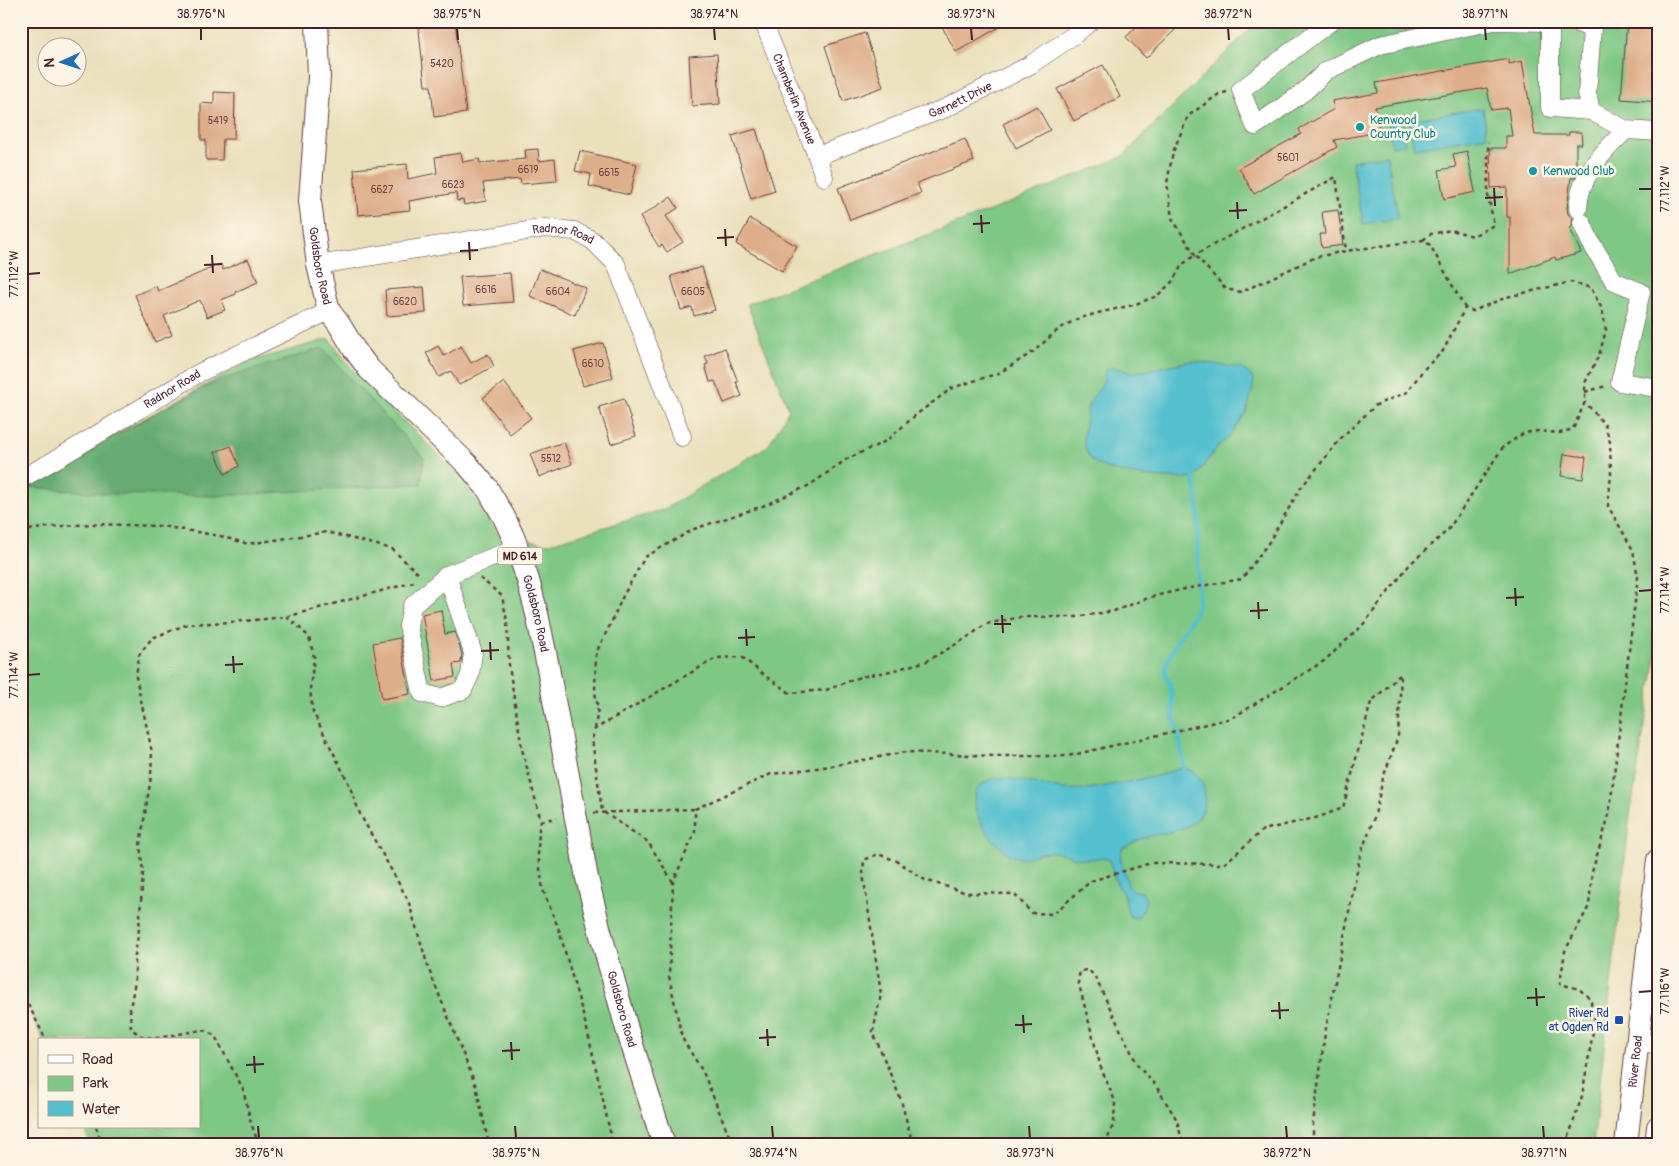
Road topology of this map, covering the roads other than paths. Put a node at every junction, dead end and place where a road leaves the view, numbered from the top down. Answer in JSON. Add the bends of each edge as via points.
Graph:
{"nodes":[{"id":1,"x":317,"y":21,"type":"edge"},
{"id":2,"x":763,"y":21,"type":"edge"},
{"id":3,"x":1091,"y":21,"type":"edge"},
{"id":4,"x":1331,"y":21,"type":"edge"},
{"id":5,"x":1494,"y":21,"type":"edge"},
{"id":6,"x":1550,"y":21,"type":"edge"},
{"id":7,"x":1573,"y":21,"type":"edge"},
{"id":8,"x":1592,"y":111,"type":"junction"},
{"id":9,"x":1626,"y":130,"type":"junction"},
{"id":10,"x":1658,"y":132,"type":"edge"},
{"id":11,"x":817,"y":156,"type":"junction"},
{"id":12,"x":824,"y":177,"type":"dead end"},
{"id":13,"x":318,"y":265,"type":"junction"},
{"id":14,"x":329,"y":311,"type":"junction"},
{"id":15,"x":1658,"y":388,"type":"edge"},
{"id":16,"x":682,"y":437,"type":"dead end"},
{"id":17,"x":21,"y":479,"type":"edge"},
{"id":18,"x":517,"y":548,"type":"junction"},
{"id":19,"x":447,"y":575,"type":"junction"},
{"id":20,"x":1658,"y":860,"type":"edge"},
{"id":21,"x":1648,"y":1043,"type":"edge"},
{"id":22,"x":1658,"y":1127,"type":"edge"},
{"id":23,"x":664,"y":1145,"type":"edge"},
{"id":24,"x":1626,"y":1145,"type":"edge"},
{"id":25,"x":1656,"y":1145,"type":"edge"}],
"edges":[{"from":1,"to":13,"type":"main road","name":"Goldsboro Road","number":"MD 614","via":[[319,77],[310,201]]},
{"from":2,"to":11,"type":"street","name":"Chamberlin Avenue"},
{"from":3,"to":11,"type":"street","name":"Garnett Drive","via":[[1030,65],[946,108]]},
{"from":4,"to":5,"type":"street","via":[[1241,90],[1255,126],[1306,91],[1326,71],[1380,45]]},
{"from":5,"to":6,"type":"street"},
{"from":6,"to":8,"type":"street","via":[[1550,108]]},
{"from":7,"to":8,"type":"street","via":[[1592,29],[1587,93]]},
{"from":8,"to":9,"type":"street"},
{"from":9,"to":10,"type":"street"},
{"from":9,"to":15,"type":"street","via":[[1601,154],[1586,178],[1578,202],[1590,241],[1614,282],[1641,292],[1620,382]]},
{"from":11,"to":12,"type":"street","name":"Chamberlin Avenue"},
{"from":13,"to":14,"type":"main road","name":"Goldsboro Road","number":"MD 614"},
{"from":13,"to":16,"type":"street","name":"Radnor Road","via":[[545,228],[574,231],[592,240],[616,264]]},
{"from":14,"to":17,"type":"street","name":"Radnor Road","via":[[199,374]]},
{"from":14,"to":18,"type":"main road","name":"Goldsboro Road","number":"MD 614","via":[[370,369],[467,464],[487,488]]},
{"from":18,"to":19,"type":"street"},
{"from":18,"to":23,"type":"main road","name":"Goldsboro Road","number":"MD 614","via":[[546,657],[587,878],[627,1029]]},
{"from":19,"to":19,"type":"street","via":[[412,606],[408,626],[422,693],[441,698],[463,690],[470,675],[473,653]]},
{"from":20,"to":21,"type":"main road","name":"River Road"},
{"from":21,"to":24,"type":"main road","name":"River Road"},
{"from":22,"to":25,"type":"main road"}]}
